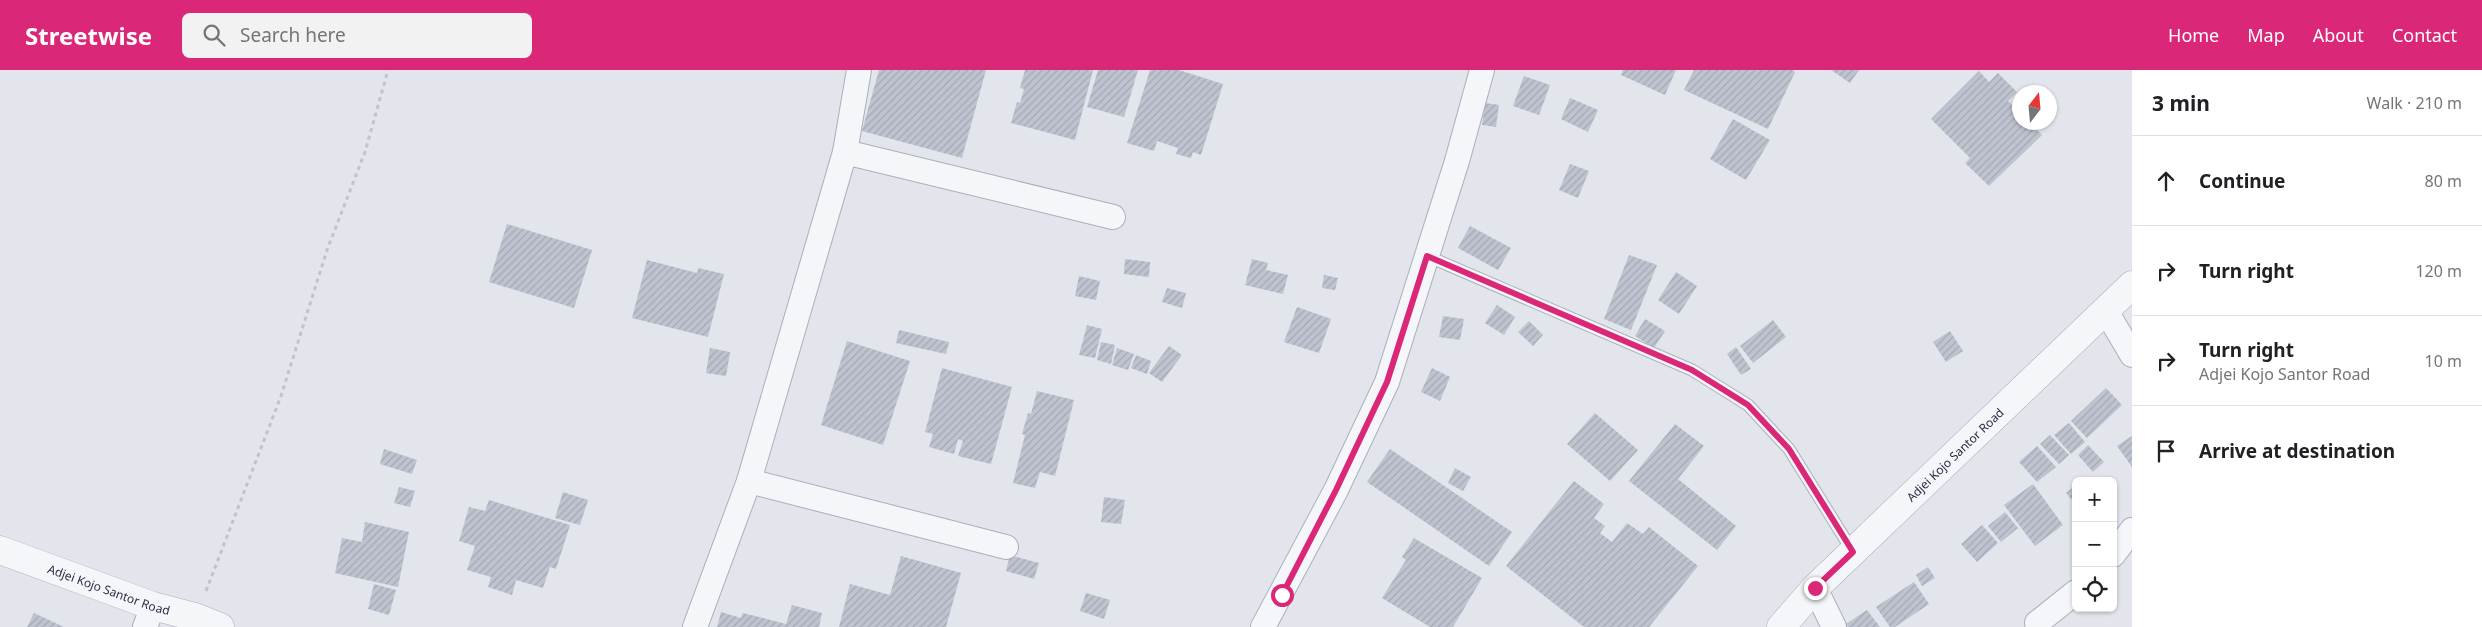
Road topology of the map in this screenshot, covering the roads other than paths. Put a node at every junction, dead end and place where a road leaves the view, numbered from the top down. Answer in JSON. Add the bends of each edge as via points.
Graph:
{"nodes":[{"id":1,"x":859,"y":70,"type":"edge"},
{"id":2,"x":1482,"y":70,"type":"edge"},
{"id":3,"x":845,"y":152,"type":"junction"},
{"id":4,"x":1113,"y":218,"type":"dead end"},
{"id":5,"x":1427,"y":256,"type":"junction"},
{"id":6,"x":2132,"y":285,"type":"edge"},
{"id":7,"x":2106,"y":311,"type":"junction"},
{"id":8,"x":2132,"y":355,"type":"edge"},
{"id":9,"x":749,"y":481,"type":"junction"},
{"id":10,"x":2132,"y":530,"type":"edge"},
{"id":11,"x":1006,"y":547,"type":"dead end"},
{"id":12,"x":0,"y":550,"type":"edge"},
{"id":13,"x":2117,"y":550,"type":"edge"},
{"id":14,"x":1853,"y":552,"type":"junction"},
{"id":15,"x":1815,"y":588,"type":"junction"},
{"id":16,"x":2072,"y":595,"type":"edge"},
{"id":17,"x":149,"y":616,"type":"edge"},
{"id":18,"x":208,"y":622,"type":"edge"},
{"id":19,"x":2038,"y":623,"type":"dead end"},
{"id":20,"x":695,"y":627,"type":"edge"},
{"id":21,"x":1263,"y":627,"type":"edge"},
{"id":22,"x":1781,"y":627,"type":"edge"},
{"id":23,"x":1834,"y":627,"type":"edge"}],
"edges":[{"from":1,"to":3,"type":"street"},
{"from":2,"to":5,"type":"street"},
{"from":3,"to":4,"type":"street"},
{"from":3,"to":9,"type":"street"},
{"from":5,"to":14,"type":"lane","via":[[1692,370],[1748,405],[1789,449]]},
{"from":5,"to":21,"type":"street","via":[[1387,382],[1336,490]]},
{"from":6,"to":7,"type":"street","name":"Adjei Kojo Santor Road"},
{"from":7,"to":8,"type":"street"},
{"from":7,"to":14,"type":"street","name":"Adjei Kojo Santor Road"},
{"from":9,"to":11,"type":"street"},
{"from":9,"to":20,"type":"street"},
{"from":10,"to":13,"type":"street"},
{"from":12,"to":17,"type":"street","name":"Adjei Kojo Santor Road"},
{"from":14,"to":15,"type":"street","name":"Adjei Kojo Santor Road"},
{"from":15,"to":22,"type":"street","name":"Adjei Kojo Santor Road"},
{"from":15,"to":23,"type":"street"},
{"from":16,"to":19,"type":"street"},
{"from":17,"to":18,"type":"street","name":"Adjei Kojo Santor Road"}]}
